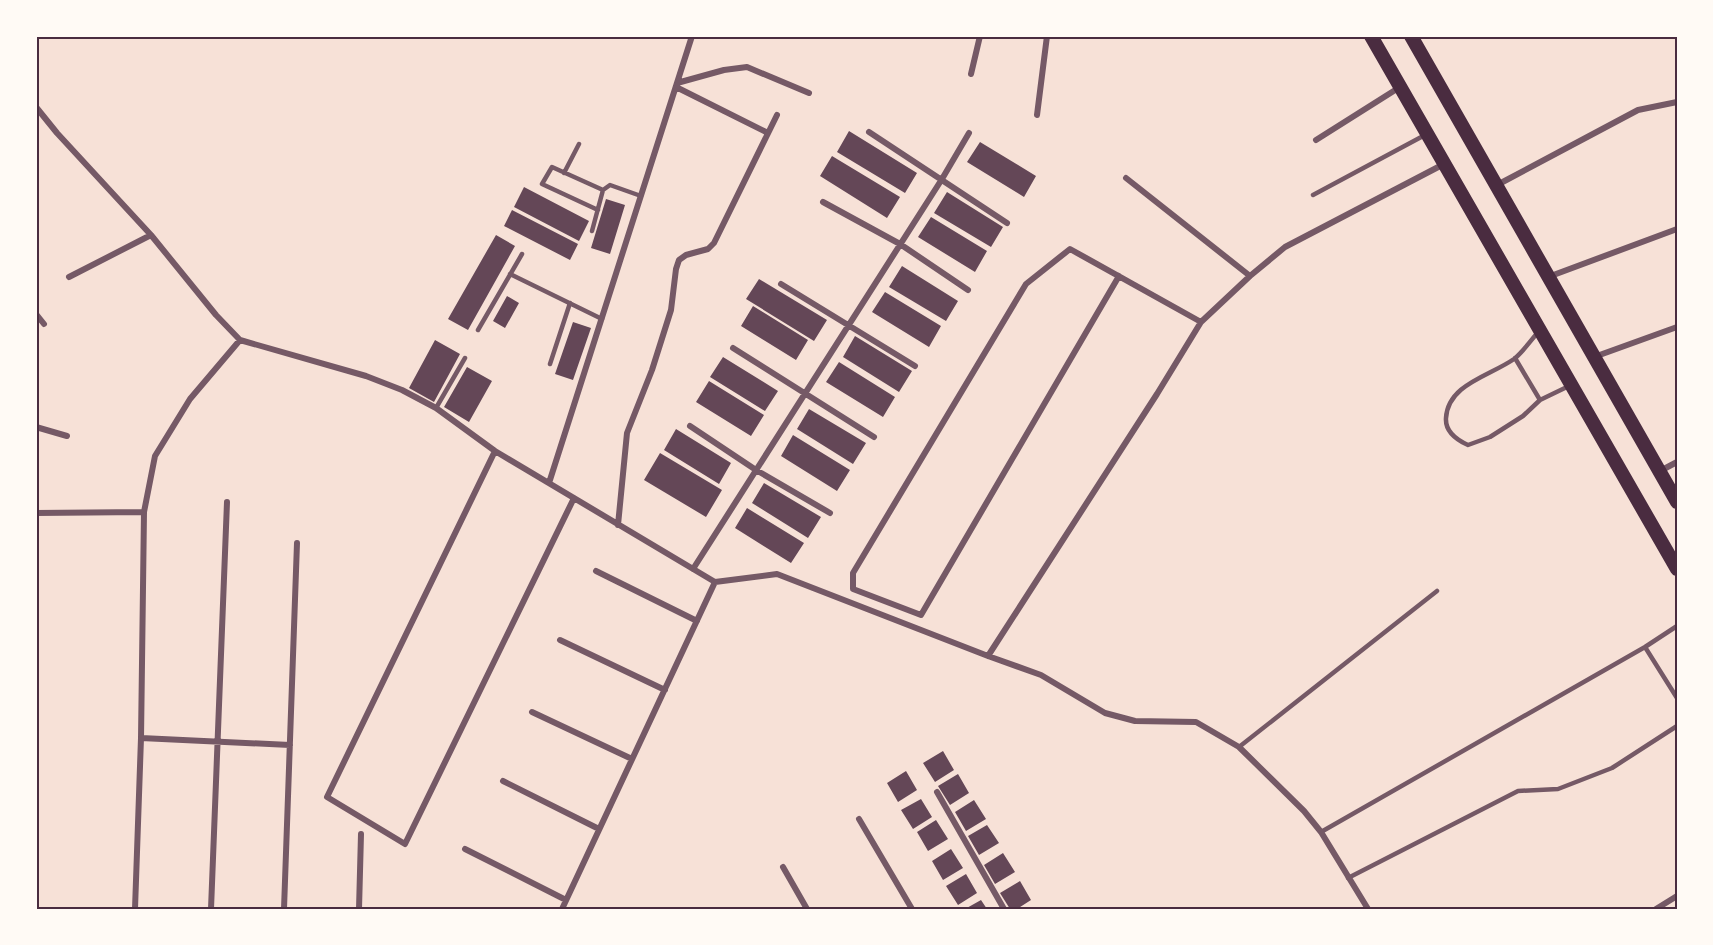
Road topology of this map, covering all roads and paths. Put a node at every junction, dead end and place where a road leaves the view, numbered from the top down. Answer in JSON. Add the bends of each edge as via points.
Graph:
{"nodes":[{"id":1,"x":692,"y":36,"type":"edge"},
{"id":2,"x":980,"y":36,"type":"edge"},
{"id":3,"x":1047,"y":36,"type":"edge"},
{"id":4,"x":1371,"y":36,"type":"edge"},
{"id":5,"x":1411,"y":36,"type":"edge"},
{"id":6,"x":972,"y":74,"type":"dead end"},
{"id":7,"x":677,"y":85,"type":"junction"},
{"id":8,"x":1400,"y":87,"type":"junction"},
{"id":9,"x":809,"y":93,"type":"dead end"},
{"id":10,"x":1677,"y":102,"type":"edge"},
{"id":11,"x":36,"y":107,"type":"edge"},
{"id":12,"x":1036,"y":115,"type":"dead end"},
{"id":13,"x":777,"y":116,"type":"dead end"},
{"id":14,"x":869,"y":132,"type":"dead end"},
{"id":15,"x":768,"y":133,"type":"junction"},
{"id":16,"x":969,"y":133,"type":"dead end"},
{"id":17,"x":1427,"y":134,"type":"junction"},
{"id":18,"x":1316,"y":140,"type":"dead end"},
{"id":19,"x":579,"y":144,"type":"dead end"},
{"id":20,"x":1444,"y":164,"type":"junction"},
{"id":21,"x":564,"y":172,"type":"junction"},
{"id":22,"x":1126,"y":178,"type":"dead end"},
{"id":23,"x":942,"y":179,"type":"junction"},
{"id":24,"x":1496,"y":186,"type":"junction"},
{"id":25,"x":603,"y":190,"type":"junction"},
{"id":26,"x":1313,"y":195,"type":"dead end"},
{"id":27,"x":641,"y":196,"type":"junction"},
{"id":28,"x":823,"y":202,"type":"dead end"},
{"id":29,"x":598,"y":210,"type":"junction"},
{"id":30,"x":1007,"y":222,"type":"dead end"},
{"id":31,"x":1677,"y":229,"type":"edge"},
{"id":32,"x":592,"y":231,"type":"dead end"},
{"id":33,"x":151,"y":236,"type":"junction"},
{"id":34,"x":900,"y":244,"type":"junction"},
{"id":35,"x":522,"y":254,"type":"dead end"},
{"id":36,"x":510,"y":274,"type":"junction"},
{"id":37,"x":1119,"y":276,"type":"junction"},
{"id":38,"x":1250,"y":276,"type":"junction"},
{"id":39,"x":1548,"y":276,"type":"junction"},
{"id":40,"x":69,"y":277,"type":"dead end"},
{"id":41,"x":781,"y":284,"type":"dead end"},
{"id":42,"x":968,"y":290,"type":"dead end"},
{"id":43,"x":570,"y":303,"type":"junction"},
{"id":44,"x":36,"y":314,"type":"edge"},
{"id":45,"x":602,"y":318,"type":"junction"},
{"id":46,"x":1201,"y":322,"type":"junction"},
{"id":47,"x":44,"y":324,"type":"dead end"},
{"id":48,"x":849,"y":325,"type":"junction"},
{"id":49,"x":1677,"y":327,"type":"edge"},
{"id":50,"x":478,"y":330,"type":"dead end"},
{"id":51,"x":1540,"y":330,"type":"junction"},
{"id":52,"x":240,"y":340,"type":"junction"},
{"id":53,"x":733,"y":348,"type":"dead end"},
{"id":54,"x":1594,"y":357,"type":"junction"},
{"id":55,"x":465,"y":358,"type":"dead end"},
{"id":56,"x":1515,"y":358,"type":"junction"},
{"id":57,"x":550,"y":364,"type":"dead end"},
{"id":58,"x":915,"y":366,"type":"dead end"},
{"id":59,"x":1571,"y":385,"type":"junction"},
{"id":60,"x":805,"y":393,"type":"junction"},
{"id":61,"x":1540,"y":400,"type":"junction"},
{"id":62,"x":436,"y":408,"type":"junction"},
{"id":63,"x":690,"y":426,"type":"dead end"},
{"id":64,"x":36,"y":427,"type":"edge"},
{"id":65,"x":67,"y":436,"type":"dead end"},
{"id":66,"x":874,"y":437,"type":"dead end"},
{"id":67,"x":495,"y":451,"type":"junction"},
{"id":68,"x":1677,"y":462,"type":"edge"},
{"id":69,"x":756,"y":470,"type":"junction"},
{"id":70,"x":1659,"y":471,"type":"junction"},
{"id":71,"x":549,"y":483,"type":"junction"},
{"id":72,"x":574,"y":498,"type":"junction"},
{"id":73,"x":227,"y":502,"type":"dead end"},
{"id":74,"x":1677,"y":502,"type":"edge"},
{"id":75,"x":144,"y":512,"type":"junction"},
{"id":76,"x":36,"y":513,"type":"edge"},
{"id":77,"x":830,"y":513,"type":"dead end"},
{"id":78,"x":618,"y":525,"type":"junction"},
{"id":79,"x":297,"y":543,"type":"dead end"},
{"id":80,"x":693,"y":569,"type":"junction"},
{"id":81,"x":1677,"y":569,"type":"edge"},
{"id":82,"x":596,"y":572,"type":"dead end"},
{"id":83,"x":715,"y":582,"type":"junction"},
{"id":84,"x":1437,"y":591,"type":"dead end"},
{"id":85,"x":697,"y":621,"type":"junction"},
{"id":86,"x":1677,"y":626,"type":"edge"},
{"id":87,"x":560,"y":640,"type":"dead end"},
{"id":88,"x":1645,"y":647,"type":"junction"},
{"id":89,"x":988,"y":656,"type":"junction"},
{"id":90,"x":665,"y":690,"type":"junction"},
{"id":91,"x":1677,"y":698,"type":"edge"},
{"id":92,"x":532,"y":712,"type":"dead end"},
{"id":93,"x":1677,"y":726,"type":"edge"},
{"id":94,"x":141,"y":738,"type":"junction"},
{"id":95,"x":217,"y":742,"type":"junction"},
{"id":96,"x":290,"y":745,"type":"junction"},
{"id":97,"x":1239,"y":747,"type":"junction"},
{"id":98,"x":632,"y":759,"type":"junction"},
{"id":99,"x":503,"y":781,"type":"dead end"},
{"id":100,"x":937,"y":792,"type":"dead end"},
{"id":101,"x":859,"y":819,"type":"dead end"},
{"id":102,"x":599,"y":829,"type":"junction"},
{"id":103,"x":1321,"y":832,"type":"junction"},
{"id":104,"x":361,"y":834,"type":"dead end"},
{"id":105,"x":465,"y":849,"type":"dead end"},
{"id":106,"x":783,"y":867,"type":"dead end"},
{"id":107,"x":1348,"y":878,"type":"junction"},
{"id":108,"x":1677,"y":896,"type":"edge"},
{"id":109,"x":566,"y":900,"type":"junction"},
{"id":110,"x":359,"y":908,"type":"edge"},
{"id":111,"x":135,"y":909,"type":"edge"},
{"id":112,"x":211,"y":909,"type":"edge"},
{"id":113,"x":284,"y":909,"type":"edge"},
{"id":114,"x":369,"y":909,"type":"edge"},
{"id":115,"x":562,"y":909,"type":"edge"},
{"id":116,"x":807,"y":909,"type":"edge"},
{"id":117,"x":912,"y":909,"type":"edge"},
{"id":118,"x":1005,"y":909,"type":"edge"},
{"id":119,"x":1368,"y":909,"type":"edge"},
{"id":120,"x":1656,"y":909,"type":"edge"}],
"edges":[{"from":1,"to":7,"type":"street"},
{"from":2,"to":6,"type":"street"},
{"from":3,"to":12,"type":"street"},
{"from":4,"to":8,"type":"highway"},
{"from":5,"to":24,"type":"highway"},
{"from":7,"to":9,"type":"street","via":[[723,70],[747,67]]},
{"from":7,"to":15,"type":"street"},
{"from":7,"to":27,"type":"street"},
{"from":8,"to":17,"type":"highway"},
{"from":8,"to":18,"type":"street"},
{"from":10,"to":24,"type":"street","via":[[1638,110]]},
{"from":11,"to":33,"type":"street"},
{"from":13,"to":15,"type":"street"},
{"from":14,"to":23,"type":"street"},
{"from":15,"to":78,"type":"street","via":[[714,243],[679,260],[671,310],[627,433]]},
{"from":16,"to":23,"type":"street"},
{"from":17,"to":20,"type":"highway"},
{"from":17,"to":26,"type":"lane"},
{"from":19,"to":21,"type":"lane"},
{"from":20,"to":38,"type":"street","via":[[1285,247]]},
{"from":20,"to":51,"type":"highway"},
{"from":21,"to":25,"type":"lane"},
{"from":21,"to":29,"type":"lane","via":[[552,167],[542,184]]},
{"from":22,"to":38,"type":"street"},
{"from":23,"to":30,"type":"street"},
{"from":23,"to":34,"type":"street"},
{"from":24,"to":39,"type":"highway"},
{"from":25,"to":27,"type":"lane","via":[[610,185]]},
{"from":25,"to":29,"type":"lane"},
{"from":27,"to":45,"type":"street"},
{"from":28,"to":34,"type":"street"},
{"from":29,"to":32,"type":"lane"},
{"from":31,"to":39,"type":"street"},
{"from":33,"to":40,"type":"street"},
{"from":33,"to":52,"type":"street"},
{"from":34,"to":42,"type":"street"},
{"from":34,"to":48,"type":"street"},
{"from":35,"to":36,"type":"lane"},
{"from":36,"to":43,"type":"lane"},
{"from":36,"to":50,"type":"lane"},
{"from":37,"to":37,"type":"street","via":[[1070,249],[1026,284],[853,573],[853,589],[921,615]]},
{"from":37,"to":46,"type":"street"},
{"from":38,"to":46,"type":"street"},
{"from":39,"to":54,"type":"highway"},
{"from":41,"to":48,"type":"street"},
{"from":43,"to":45,"type":"lane"},
{"from":43,"to":57,"type":"lane"},
{"from":44,"to":47,"type":"street"},
{"from":45,"to":71,"type":"street"},
{"from":46,"to":89,"type":"street"},
{"from":48,"to":58,"type":"street"},
{"from":48,"to":60,"type":"street"},
{"from":49,"to":54,"type":"street"},
{"from":51,"to":56,"type":"lane"},
{"from":51,"to":59,"type":"highway"},
{"from":52,"to":62,"type":"street","via":[[366,376]]},
{"from":52,"to":75,"type":"street","via":[[189,399],[154,456]]},
{"from":53,"to":60,"type":"street"},
{"from":54,"to":70,"type":"highway"},
{"from":55,"to":62,"type":"lane"},
{"from":56,"to":61,"type":"lane"},
{"from":56,"to":61,"type":"lane","via":[[1461,389],[1447,406],[1445,422],[1454,438],[1468,445],[1490,437]]},
{"from":59,"to":61,"type":"lane"},
{"from":59,"to":81,"type":"highway"},
{"from":60,"to":66,"type":"street"},
{"from":60,"to":69,"type":"street"},
{"from":62,"to":67,"type":"street"},
{"from":63,"to":69,"type":"street"},
{"from":64,"to":65,"type":"street"},
{"from":67,"to":71,"type":"street"},
{"from":67,"to":72,"type":"street","via":[[327,797],[405,844]]},
{"from":68,"to":70,"type":"street"},
{"from":69,"to":77,"type":"street"},
{"from":69,"to":80,"type":"street"},
{"from":70,"to":74,"type":"highway"},
{"from":71,"to":72,"type":"street"},
{"from":72,"to":78,"type":"street"},
{"from":73,"to":95,"type":"street"},
{"from":75,"to":76,"type":"street"},
{"from":75,"to":94,"type":"street"},
{"from":78,"to":80,"type":"street"},
{"from":79,"to":96,"type":"street"},
{"from":80,"to":83,"type":"street"},
{"from":82,"to":85,"type":"street"},
{"from":83,"to":85,"type":"street"},
{"from":83,"to":89,"type":"street","via":[[777,574]]},
{"from":84,"to":97,"type":"lane"},
{"from":85,"to":90,"type":"street"},
{"from":86,"to":88,"type":"lane"},
{"from":87,"to":90,"type":"street"},
{"from":88,"to":91,"type":"lane"},
{"from":88,"to":103,"type":"lane"},
{"from":89,"to":97,"type":"street","via":[[1041,675],[1105,713],[1135,721],[1196,722]]},
{"from":90,"to":98,"type":"street"},
{"from":92,"to":98,"type":"street"},
{"from":93,"to":107,"type":"lane","via":[[1612,768],[1558,789],[1518,791]]},
{"from":94,"to":95,"type":"street"},
{"from":94,"to":111,"type":"street"},
{"from":95,"to":96,"type":"street"},
{"from":95,"to":112,"type":"street"},
{"from":96,"to":113,"type":"street"},
{"from":97,"to":103,"type":"street"},
{"from":98,"to":102,"type":"street"},
{"from":99,"to":102,"type":"street"},
{"from":100,"to":118,"type":"street"},
{"from":101,"to":117,"type":"street"},
{"from":102,"to":109,"type":"street"},
{"from":103,"to":107,"type":"street"},
{"from":104,"to":110,"type":"street"},
{"from":105,"to":109,"type":"street"},
{"from":106,"to":116,"type":"street"},
{"from":107,"to":119,"type":"street"},
{"from":108,"to":120,"type":"street"},
{"from":109,"to":115,"type":"street"},
{"from":110,"to":114,"type":"street"}]}
